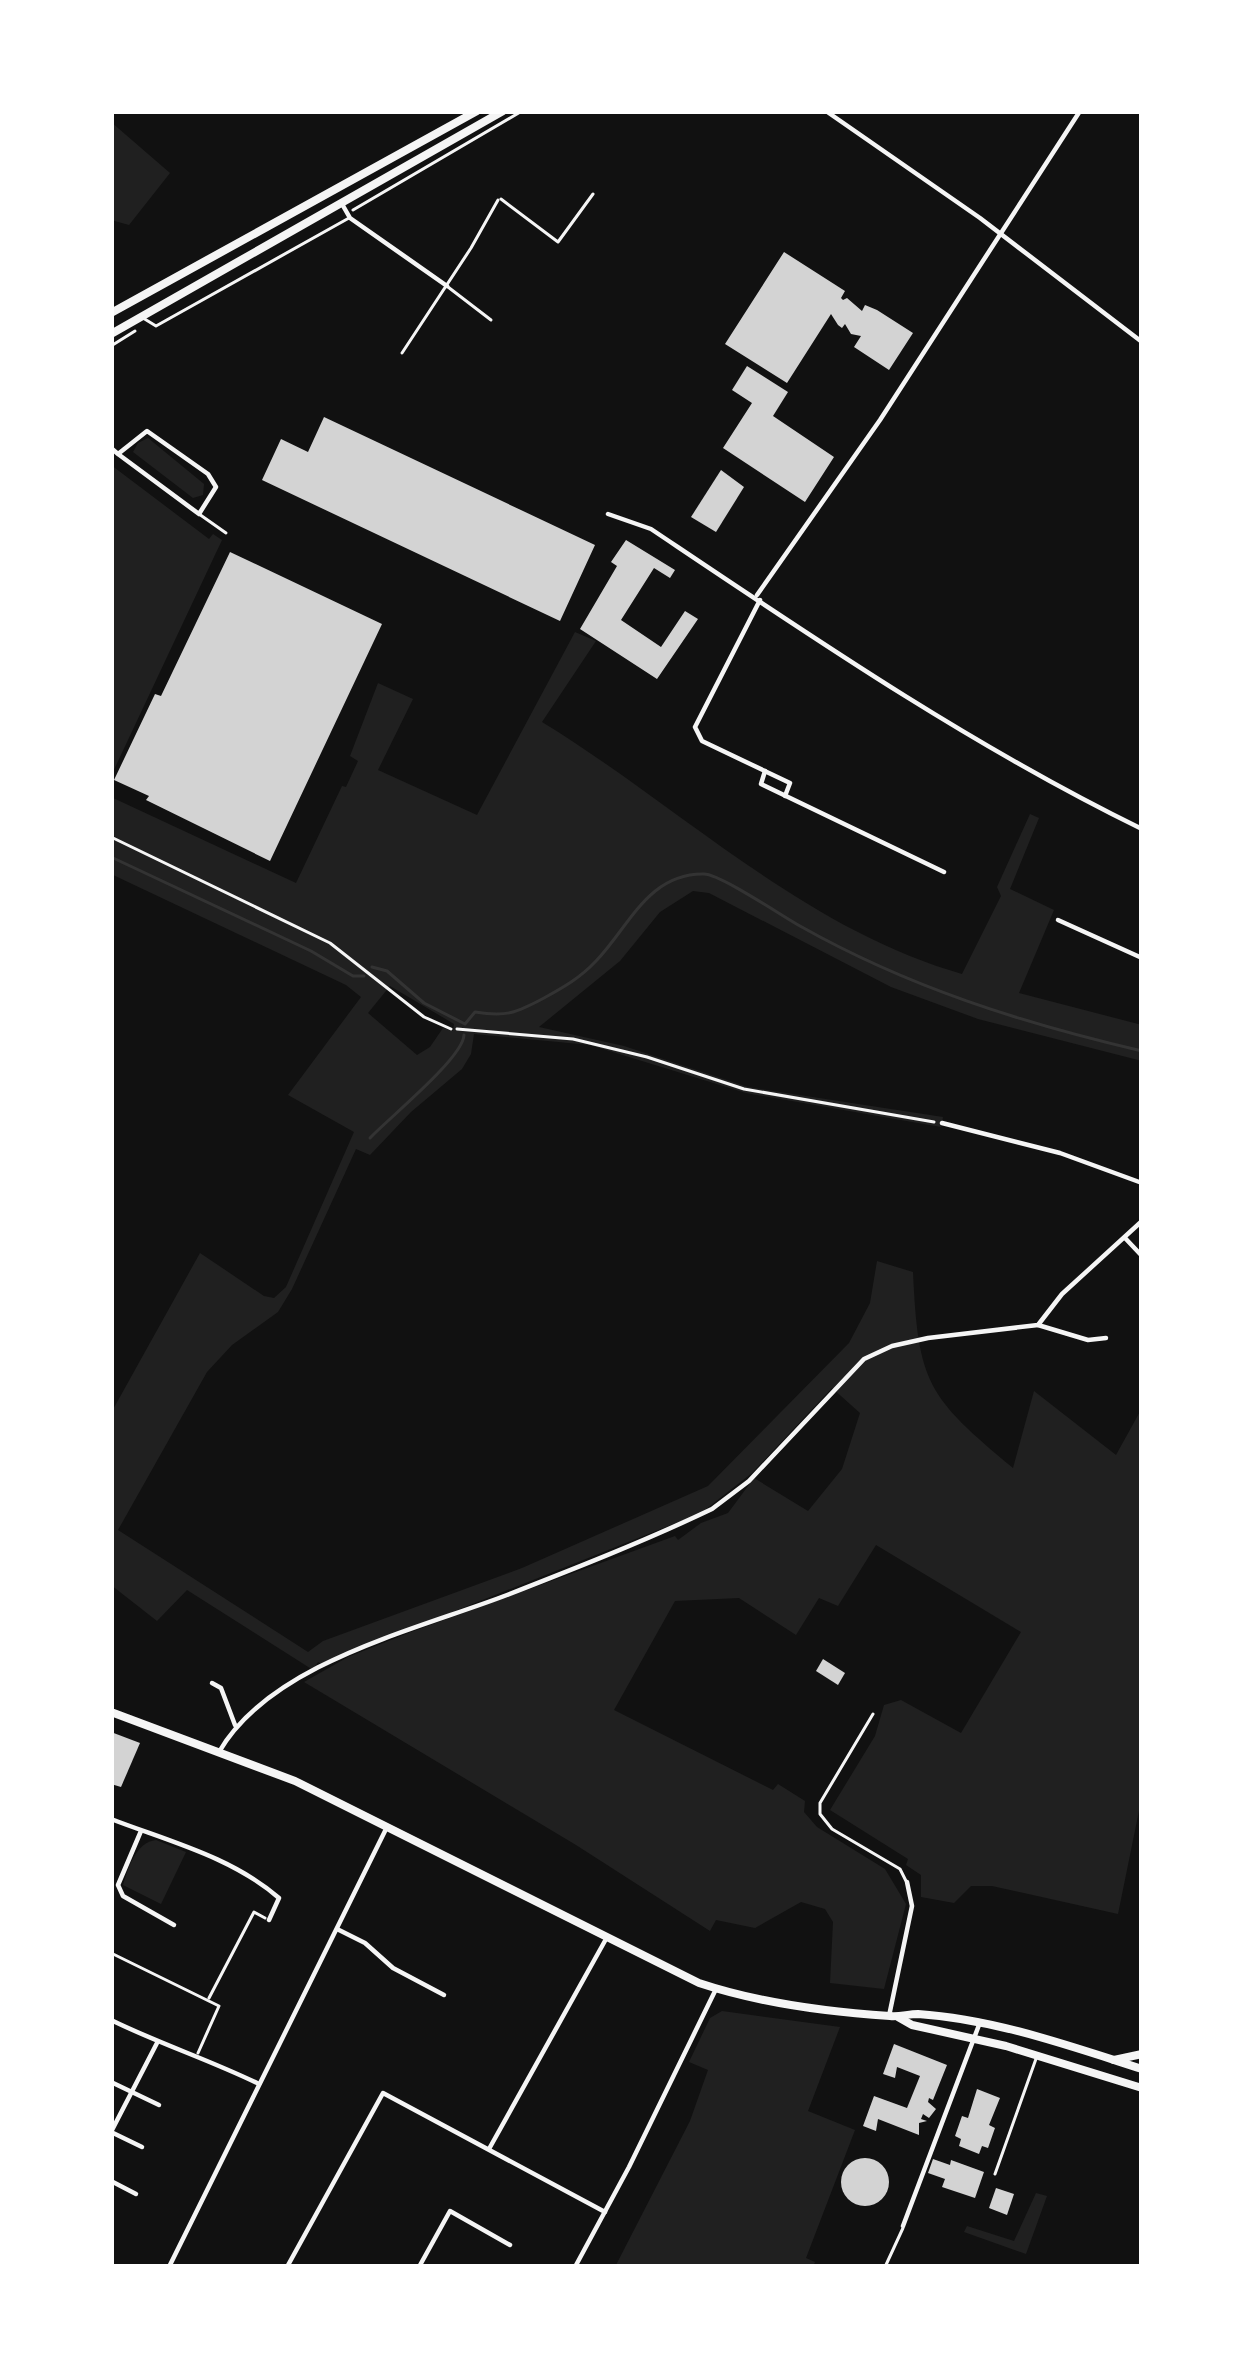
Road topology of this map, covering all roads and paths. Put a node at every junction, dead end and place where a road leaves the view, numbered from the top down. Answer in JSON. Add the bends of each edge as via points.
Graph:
{"nodes":[{"id":1,"x":477,"y":111,"type":"edge"},
{"id":2,"x":503,"y":111,"type":"edge"},
{"id":3,"x":826,"y":111,"type":"edge"},
{"id":4,"x":1080,"y":111,"type":"edge"},
{"id":5,"x":592,"y":194,"type":"dead end"},
{"id":6,"x":342,"y":204,"type":"junction"},
{"id":7,"x":350,"y":218,"type":"junction"},
{"id":8,"x":999,"y":232,"type":"junction"},
{"id":9,"x":447,"y":286,"type":"junction"},
{"id":10,"x":111,"y":313,"type":"edge"},
{"id":11,"x":142,"y":317,"type":"junction"},
{"id":12,"x":491,"y":320,"type":"dead end"},
{"id":13,"x":111,"y":334,"type":"edge"},
{"id":14,"x":1142,"y":342,"type":"edge"},
{"id":15,"x":402,"y":353,"type":"dead end"},
{"id":16,"x":111,"y":448,"type":"edge"},
{"id":17,"x":118,"y":454,"type":"junction"},
{"id":18,"x":199,"y":514,"type":"junction"},
{"id":19,"x":608,"y":514,"type":"dead end"},
{"id":20,"x":226,"y":533,"type":"dead end"},
{"id":21,"x":758,"y":598,"type":"junction"},
{"id":22,"x":765,"y":771,"type":"junction"},
{"id":23,"x":785,"y":796,"type":"junction"},
{"id":24,"x":1142,"y":829,"type":"edge"},
{"id":25,"x":111,"y":837,"type":"edge"},
{"id":26,"x":944,"y":872,"type":"dead end"},
{"id":27,"x":1058,"y":920,"type":"dead end"},
{"id":28,"x":1142,"y":958,"type":"edge"},
{"id":29,"x":451,"y":1029,"type":"joint"},
{"id":30,"x":942,"y":1123,"type":"joint"},
{"id":31,"x":1142,"y":1183,"type":"edge"},
{"id":32,"x":1142,"y":1221,"type":"edge"},
{"id":33,"x":1125,"y":1238,"type":"junction"},
{"id":34,"x":1142,"y":1256,"type":"edge"},
{"id":35,"x":1038,"y":1325,"type":"junction"},
{"id":36,"x":1106,"y":1338,"type":"dead end"},
{"id":37,"x":212,"y":1683,"type":"dead end"},
{"id":38,"x":111,"y":1712,"type":"edge"},
{"id":39,"x":873,"y":1714,"type":"dead end"},
{"id":40,"x":235,"y":1725,"type":"junction"},
{"id":41,"x":219,"y":1752,"type":"junction"},
{"id":42,"x":111,"y":1820,"type":"edge"},
{"id":43,"x":387,"y":1827,"type":"junction"},
{"id":44,"x":141,"y":1831,"type":"junction"},
{"id":45,"x":907,"y":1882,"type":"joint"},
{"id":46,"x":269,"y":1920,"type":"joint"},
{"id":47,"x":174,"y":1925,"type":"dead end"},
{"id":48,"x":338,"y":1929,"type":"junction"},
{"id":49,"x":606,"y":1939,"type":"junction"},
{"id":50,"x":111,"y":1953,"type":"edge"},
{"id":51,"x":716,"y":1989,"type":"junction"},
{"id":52,"x":444,"y":1995,"type":"dead end"},
{"id":53,"x":208,"y":2000,"type":"junction"},
{"id":54,"x":893,"y":2016,"type":"junction"},
{"id":55,"x":111,"y":2020,"type":"edge"},
{"id":56,"x":979,"y":2025,"type":"junction"},
{"id":57,"x":977,"y":2038,"type":"junction"},
{"id":58,"x":157,"y":2043,"type":"junction"},
{"id":59,"x":197,"y":2054,"type":"junction"},
{"id":60,"x":1038,"y":2054,"type":"junction"},
{"id":61,"x":1142,"y":2054,"type":"edge"},
{"id":62,"x":1113,"y":2060,"type":"junction"},
{"id":63,"x":1142,"y":2069,"type":"edge"},
{"id":64,"x":111,"y":2082,"type":"edge"},
{"id":65,"x":260,"y":2084,"type":"junction"},
{"id":66,"x":1142,"y":2087,"type":"edge"},
{"id":67,"x":133,"y":2091,"type":"junction"},
{"id":68,"x":159,"y":2105,"type":"dead end"},
{"id":69,"x":111,"y":2132,"type":"edge"},
{"id":70,"x":142,"y":2147,"type":"dead end"},
{"id":71,"x":489,"y":2149,"type":"junction"},
{"id":72,"x":995,"y":2174,"type":"dead end"},
{"id":73,"x":111,"y":2181,"type":"edge"},
{"id":74,"x":136,"y":2194,"type":"dead end"},
{"id":75,"x":605,"y":2212,"type":"junction"},
{"id":76,"x":904,"y":2226,"type":"joint"},
{"id":77,"x":510,"y":2245,"type":"dead end"},
{"id":78,"x":169,"y":2267,"type":"edge"},
{"id":79,"x":287,"y":2267,"type":"edge"},
{"id":80,"x":419,"y":2267,"type":"edge"},
{"id":81,"x":575,"y":2267,"type":"edge"},
{"id":82,"x":885,"y":2267,"type":"edge"}],
"edges":[{"from":1,"to":10,"type":"main road"},
{"from":2,"to":6,"type":"main road"},
{"from":3,"to":8,"type":"street"},
{"from":4,"to":8,"type":"street"},
{"from":5,"to":9,"type":"lane","via":[[558,242],[501,199]]},
{"from":6,"to":7,"type":"street"},
{"from":6,"to":11,"type":"main road"},
{"from":7,"to":9,"type":"street"},
{"from":7,"to":11,"type":"lane","via":[[157,326]]},
{"from":8,"to":14,"type":"street"},
{"from":8,"to":21,"type":"street"},
{"from":9,"to":12,"type":"lane"},
{"from":9,"to":15,"type":"lane"},
{"from":11,"to":13,"type":"main road"},
{"from":16,"to":17,"type":"street"},
{"from":17,"to":18,"type":"street"},
{"from":17,"to":18,"type":"street","via":[[147,431],[208,474],[216,487]]},
{"from":18,"to":20,"type":"lane"},
{"from":19,"to":21,"type":"street","via":[[651,529]]},
{"from":21,"to":22,"type":"street","via":[[695,727],[702,741]]},
{"from":21,"to":24,"type":"street","via":[[1042,779]]},
{"from":22,"to":23,"type":"street","via":[[761,784]]},
{"from":22,"to":23,"type":"street","via":[[790,783]]},
{"from":23,"to":26,"type":"street"},
{"from":25,"to":29,"type":"lane","via":[[330,943]]},
{"from":27,"to":28,"type":"street"},
{"from":29,"to":30,"type":"path","via":[[573,1039],[767,1094]]},
{"from":30,"to":31,"type":"street"},
{"from":32,"to":33,"type":"street"},
{"from":33,"to":34,"type":"street"},
{"from":33,"to":35,"type":"street"},
{"from":35,"to":36,"type":"street"},
{"from":35,"to":40,"type":"street","via":[[874,1353],[712,1509],[328,1664]]},
{"from":37,"to":40,"type":"street"},
{"from":38,"to":41,"type":"main road"},
{"from":39,"to":45,"type":"lane","via":[[820,1814]]},
{"from":40,"to":41,"type":"street"},
{"from":41,"to":43,"type":"main road"},
{"from":42,"to":44,"type":"street"},
{"from":43,"to":48,"type":"street"},
{"from":43,"to":49,"type":"main road"},
{"from":44,"to":46,"type":"street","via":[[232,1866],[279,1898]]},
{"from":44,"to":47,"type":"street","via":[[118,1885],[123,1896]]},
{"from":45,"to":54,"type":"street","via":[[912,1906]]},
{"from":46,"to":53,"type":"path","via":[[254,1912]]},
{"from":48,"to":52,"type":"street"},
{"from":48,"to":65,"type":"street"},
{"from":49,"to":51,"type":"main road"},
{"from":49,"to":71,"type":"street"},
{"from":50,"to":53,"type":"path"},
{"from":51,"to":54,"type":"main road"},
{"from":51,"to":75,"type":"street"},
{"from":53,"to":59,"type":"path","via":[[219,2006]]},
{"from":54,"to":56,"type":"main road"},
{"from":54,"to":57,"type":"main road"},
{"from":55,"to":58,"type":"street"},
{"from":56,"to":57,"type":"street"},
{"from":56,"to":62,"type":"main road"},
{"from":57,"to":60,"type":"main road"},
{"from":57,"to":76,"type":"street"},
{"from":58,"to":59,"type":"street"},
{"from":58,"to":67,"type":"street"},
{"from":59,"to":65,"type":"street"},
{"from":60,"to":66,"type":"main road"},
{"from":60,"to":72,"type":"lane"},
{"from":61,"to":62,"type":"main road"},
{"from":62,"to":63,"type":"main road"},
{"from":64,"to":67,"type":"street"},
{"from":65,"to":78,"type":"street"},
{"from":67,"to":68,"type":"street"},
{"from":67,"to":69,"type":"street"},
{"from":69,"to":70,"type":"street"},
{"from":71,"to":75,"type":"street"},
{"from":71,"to":79,"type":"street","via":[[382,2093]]},
{"from":73,"to":74,"type":"street"},
{"from":75,"to":81,"type":"street"},
{"from":76,"to":82,"type":"lane"},
{"from":77,"to":80,"type":"street","via":[[450,2211]]}]}
